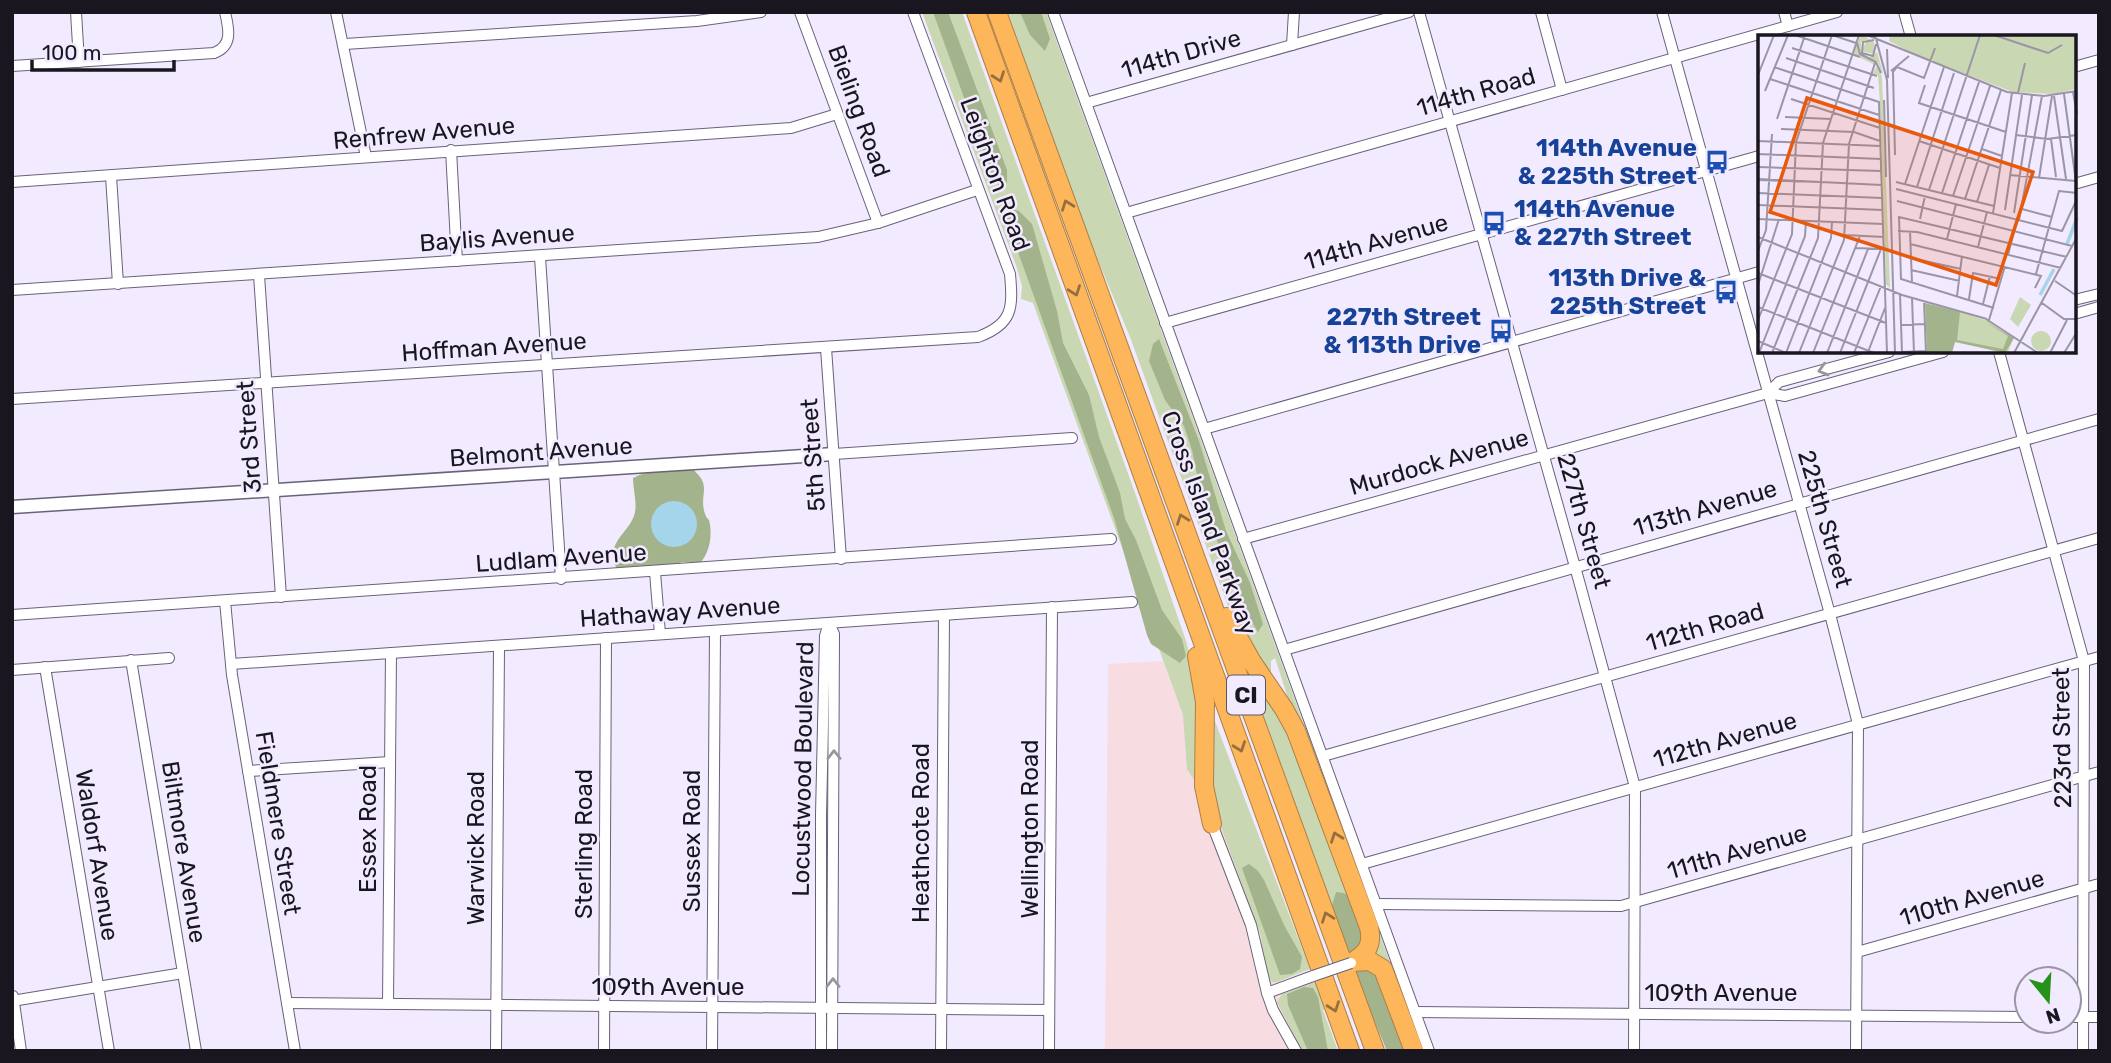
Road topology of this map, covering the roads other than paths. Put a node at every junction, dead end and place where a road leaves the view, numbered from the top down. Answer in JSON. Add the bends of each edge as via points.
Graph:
{"nodes":[{"id":1,"x":76,"y":12,"type":"edge"},
{"id":2,"x":225,"y":12,"type":"edge"},
{"id":3,"x":336,"y":12,"type":"edge"},
{"id":4,"x":761,"y":12,"type":"edge"},
{"id":5,"x":800,"y":12,"type":"edge"},
{"id":6,"x":914,"y":12,"type":"edge"},
{"id":7,"x":976,"y":12,"type":"edge"},
{"id":8,"x":997,"y":12,"type":"edge"},
{"id":9,"x":1053,"y":12,"type":"edge"},
{"id":10,"x":1294,"y":12,"type":"edge"},
{"id":11,"x":1409,"y":12,"type":"edge"},
{"id":12,"x":1419,"y":12,"type":"edge"},
{"id":13,"x":1541,"y":12,"type":"edge"},
{"id":14,"x":1662,"y":12,"type":"edge"},
{"id":15,"x":1784,"y":12,"type":"edge"},
{"id":16,"x":1837,"y":12,"type":"edge"},
{"id":17,"x":1904,"y":12,"type":"edge"},
{"id":18,"x":1788,"y":26,"type":"junction"},
{"id":19,"x":1910,"y":35,"type":"edge"},
{"id":20,"x":345,"y":44,"type":"junction"},
{"id":21,"x":1292,"y":45,"type":"junction"},
{"id":22,"x":1674,"y":58,"type":"junction"},
{"id":23,"x":2099,"y":60,"type":"edge"},
{"id":24,"x":79,"y":62,"type":"junction"},
{"id":25,"x":12,"y":66,"type":"edge"},
{"id":26,"x":2076,"y":66,"type":"edge"},
{"id":27,"x":1562,"y":90,"type":"junction"},
{"id":28,"x":1086,"y":103,"type":"junction"},
{"id":29,"x":837,"y":114,"type":"junction"},
{"id":30,"x":1450,"y":121,"type":"junction"},
{"id":31,"x":451,"y":150,"type":"junction"},
{"id":32,"x":1758,"y":156,"type":"edge"},
{"id":33,"x":366,"y":157,"type":"junction"},
{"id":34,"x":1706,"y":171,"type":"junction"},
{"id":35,"x":111,"y":176,"type":"junction"},
{"id":36,"x":2099,"y":177,"type":"edge"},
{"id":37,"x":12,"y":183,"type":"edge"},
{"id":38,"x":2076,"y":183,"type":"edge"},
{"id":39,"x":977,"y":190,"type":"junction"},
{"id":40,"x":1126,"y":213,"type":"junction"},
{"id":41,"x":878,"y":223,"type":"junction"},
{"id":42,"x":1482,"y":234,"type":"junction"},
{"id":43,"x":540,"y":257,"type":"junction"},
{"id":44,"x":457,"y":261,"type":"junction"},
{"id":45,"x":1758,"y":272,"type":"edge"},
{"id":46,"x":260,"y":275,"type":"junction"},
{"id":47,"x":1736,"y":279,"type":"junction"},
{"id":48,"x":118,"y":284,"type":"junction"},
{"id":49,"x":12,"y":290,"type":"edge"},
{"id":50,"x":2099,"y":294,"type":"edge"},
{"id":51,"x":2076,"y":300,"type":"edge"},
{"id":52,"x":2099,"y":307,"type":"edge"},
{"id":53,"x":2076,"y":313,"type":"edge"},
{"id":54,"x":1165,"y":323,"type":"junction"},
{"id":55,"x":978,"y":337,"type":"joint"},
{"id":56,"x":1512,"y":342,"type":"junction"},
{"id":57,"x":826,"y":348,"type":"junction"},
{"id":58,"x":1880,"y":354,"type":"edge"},
{"id":59,"x":1884,"y":354,"type":"edge"},
{"id":60,"x":1936,"y":354,"type":"edge"},
{"id":61,"x":2000,"y":354,"type":"edge"},
{"id":62,"x":547,"y":364,"type":"junction"},
{"id":63,"x":1883,"y":369,"type":"junction"},
{"id":64,"x":267,"y":383,"type":"junction"},
{"id":65,"x":1768,"y":393,"type":"junction"},
{"id":66,"x":12,"y":399,"type":"edge"},
{"id":67,"x":2099,"y":419,"type":"edge"},
{"id":68,"x":1204,"y":429,"type":"junction"},
{"id":69,"x":1072,"y":438,"type":"dead end"},
{"id":70,"x":2024,"y":440,"type":"junction"},
{"id":71,"x":834,"y":454,"type":"junction"},
{"id":72,"x":1543,"y":454,"type":"junction"},
{"id":73,"x":554,"y":472,"type":"junction"},
{"id":74,"x":274,"y":490,"type":"junction"},
{"id":75,"x":1799,"y":503,"type":"junction"},
{"id":76,"x":12,"y":508,"type":"edge"},
{"id":77,"x":2099,"y":538,"type":"edge"},
{"id":78,"x":1243,"y":539,"type":"junction"},
{"id":79,"x":1111,"y":540,"type":"dead end"},
{"id":80,"x":2055,"y":550,"type":"junction"},
{"id":81,"x":841,"y":559,"type":"junction"},
{"id":82,"x":1199,"y":567,"type":"junction"},
{"id":83,"x":1575,"y":567,"type":"junction"},
{"id":84,"x":1175,"y":568,"type":"junction"},
{"id":85,"x":655,"y":572,"type":"junction"},
{"id":86,"x":561,"y":579,"type":"junction"},
{"id":87,"x":281,"y":597,"type":"junction"},
{"id":88,"x":225,"y":601,"type":"junction"},
{"id":89,"x":1132,"y":602,"type":"dead end"},
{"id":90,"x":1052,"y":607,"type":"junction"},
{"id":91,"x":1830,"y":614,"type":"junction"},
{"id":92,"x":12,"y":615,"type":"edge"},
{"id":93,"x":944,"y":615,"type":"junction"},
{"id":94,"x":829,"y":623,"type":"junction"},
{"id":95,"x":715,"y":631,"type":"junction"},
{"id":96,"x":660,"y":634,"type":"junction"},
{"id":97,"x":607,"y":638,"type":"junction"},
{"id":98,"x":499,"y":646,"type":"junction"},
{"id":99,"x":1283,"y":650,"type":"junction"},
{"id":100,"x":391,"y":653,"type":"junction"},
{"id":101,"x":2099,"y":657,"type":"edge"},
{"id":102,"x":169,"y":658,"type":"dead end"},
{"id":103,"x":131,"y":660,"type":"junction"},
{"id":104,"x":2084,"y":661,"type":"junction"},
{"id":105,"x":231,"y":664,"type":"junction"},
{"id":106,"x":45,"y":667,"type":"junction"},
{"id":107,"x":12,"y":670,"type":"edge"},
{"id":108,"x":1606,"y":677,"type":"junction"},
{"id":109,"x":1858,"y":724,"type":"junction"},
{"id":110,"x":1323,"y":756,"type":"junction"},
{"id":111,"x":390,"y":762,"type":"junction"},
{"id":112,"x":248,"y":771,"type":"junction"},
{"id":113,"x":2099,"y":772,"type":"edge"},
{"id":114,"x":2085,"y":775,"type":"junction"},
{"id":115,"x":1634,"y":787,"type":"junction"},
{"id":116,"x":833,"y":814,"type":"junction"},
{"id":117,"x":821,"y":815,"type":"junction"},
{"id":118,"x":1212,"y":824,"type":"joint"},
{"id":119,"x":1858,"y":839,"type":"junction"},
{"id":120,"x":1363,"y":864,"type":"junction"},
{"id":121,"x":2099,"y":884,"type":"edge"},
{"id":122,"x":2084,"y":888,"type":"junction"},
{"id":123,"x":1635,"y":903,"type":"junction"},
{"id":124,"x":1377,"y":904,"type":"junction"},
{"id":125,"x":1857,"y":952,"type":"junction"},
{"id":126,"x":1351,"y":963,"type":"junction"},
{"id":127,"x":183,"y":973,"type":"junction"},
{"id":128,"x":98,"y":987,"type":"junction"},
{"id":129,"x":1266,"y":993,"type":"junction"},
{"id":130,"x":13,"y":999,"type":"edge"},
{"id":131,"x":287,"y":1003,"type":"junction"},
{"id":132,"x":388,"y":1004,"type":"junction"},
{"id":133,"x":496,"y":1006,"type":"junction"},
{"id":134,"x":605,"y":1007,"type":"junction"},
{"id":135,"x":821,"y":1008,"type":"junction"},
{"id":136,"x":833,"y":1008,"type":"junction"},
{"id":137,"x":712,"y":1009,"type":"junction"},
{"id":138,"x":941,"y":1010,"type":"junction"},
{"id":139,"x":1049,"y":1010,"type":"junction"},
{"id":140,"x":1415,"y":1012,"type":"junction"},
{"id":141,"x":1634,"y":1014,"type":"junction"},
{"id":142,"x":1857,"y":1016,"type":"junction"},
{"id":143,"x":2013,"y":1017,"type":"edge"},
{"id":144,"x":2083,"y":1017,"type":"joint"},
{"id":145,"x":2099,"y":1017,"type":"edge"},
{"id":146,"x":21,"y":1051,"type":"edge"},
{"id":147,"x":108,"y":1051,"type":"edge"},
{"id":148,"x":196,"y":1051,"type":"edge"},
{"id":149,"x":295,"y":1051,"type":"edge"},
{"id":150,"x":496,"y":1051,"type":"edge"},
{"id":151,"x":604,"y":1051,"type":"edge"},
{"id":152,"x":712,"y":1051,"type":"edge"},
{"id":153,"x":821,"y":1051,"type":"edge"},
{"id":154,"x":832,"y":1051,"type":"edge"},
{"id":155,"x":941,"y":1051,"type":"edge"},
{"id":156,"x":1049,"y":1051,"type":"edge"},
{"id":157,"x":1296,"y":1051,"type":"edge"},
{"id":158,"x":1350,"y":1051,"type":"edge"},
{"id":159,"x":1375,"y":1051,"type":"edge"},
{"id":160,"x":1414,"y":1051,"type":"edge"},
{"id":161,"x":1429,"y":1051,"type":"edge"},
{"id":162,"x":1634,"y":1051,"type":"edge"},
{"id":163,"x":1856,"y":1051,"type":"edge"}],
"edges":[{"from":1,"to":24,"type":"street"},
{"from":2,"to":24,"type":"street","via":[[228,44],[214,53]]},
{"from":3,"to":20,"type":"street"},
{"from":4,"to":20,"type":"street","via":[[697,21]]},
{"from":5,"to":29,"type":"street","name":"Bieling Road"},
{"from":6,"to":39,"type":"street","name":"Leighton Road"},
{"from":7,"to":84,"type":"highway","name":"Cross Island Parkway","number":"CI","one_way":true},
{"from":82,"to":8,"type":"highway","name":"Cross Island Parkway","number":"CI","one_way":true},
{"from":9,"to":28,"type":"street","name":"Cross Island Parkway"},
{"from":10,"to":21,"type":"street"},
{"from":11,"to":21,"type":"street","name":"114th Drive"},
{"from":12,"to":30,"type":"street","name":"227th Street"},
{"from":13,"to":27,"type":"street"},
{"from":14,"to":22,"type":"street","name":"225th Street"},
{"from":15,"to":18,"type":"street"},
{"from":16,"to":18,"type":"street","name":"114th Road"},
{"from":17,"to":19,"type":"street"},
{"from":18,"to":22,"type":"street","name":"114th Road"},
{"from":20,"to":33,"type":"street"},
{"from":21,"to":28,"type":"street","name":"114th Drive"},
{"from":22,"to":27,"type":"street","name":"114th Road"},
{"from":22,"to":34,"type":"street","name":"225th Street"},
{"from":23,"to":26,"type":"street"},
{"from":24,"to":25,"type":"street"},
{"from":27,"to":30,"type":"street","name":"114th Road"},
{"from":28,"to":40,"type":"street","name":"Cross Island Parkway"},
{"from":29,"to":31,"type":"street","name":"Renfrew Avenue","via":[[791,128]]},
{"from":29,"to":41,"type":"street","name":"Bieling Road"},
{"from":30,"to":40,"type":"street","name":"114th Road"},
{"from":30,"to":42,"type":"street","name":"227th Street"},
{"from":31,"to":33,"type":"street","name":"Renfrew Avenue"},
{"from":31,"to":44,"type":"street"},
{"from":32,"to":34,"type":"street","name":"114th Avenue"},
{"from":33,"to":35,"type":"street","name":"Renfrew Avenue"},
{"from":34,"to":42,"type":"street","name":"114th Avenue"},
{"from":34,"to":47,"type":"street","name":"225th Street"},
{"from":35,"to":37,"type":"street","name":"Renfrew Avenue"},
{"from":35,"to":48,"type":"street"},
{"from":36,"to":38,"type":"street"},
{"from":39,"to":41,"type":"street","name":"Baylis Avenue"},
{"from":39,"to":55,"type":"street","name":"Leighton Road","via":[[1010,274],[1012,298],[1009,316],[995,331]]},
{"from":40,"to":54,"type":"street","name":"Cross Island Parkway"},
{"from":41,"to":43,"type":"street","name":"Baylis Avenue","via":[[818,237]]},
{"from":42,"to":54,"type":"street","name":"114th Avenue"},
{"from":42,"to":56,"type":"street","name":"227th Street"},
{"from":43,"to":44,"type":"street","name":"Baylis Avenue"},
{"from":43,"to":62,"type":"street"},
{"from":44,"to":46,"type":"street","name":"Baylis Avenue"},
{"from":45,"to":47,"type":"street"},
{"from":46,"to":48,"type":"street","name":"Baylis Avenue"},
{"from":46,"to":64,"type":"street","name":"3rd Street"},
{"from":47,"to":56,"type":"street"},
{"from":47,"to":65,"type":"street","name":"225th Street"},
{"from":48,"to":49,"type":"street","name":"Baylis Avenue"},
{"from":50,"to":51,"type":"street"},
{"from":52,"to":53,"type":"street"},
{"from":54,"to":68,"type":"street","name":"Cross Island Parkway"},
{"from":55,"to":57,"type":"street","name":"Hoffman Avenue"},
{"from":56,"to":68,"type":"street"},
{"from":56,"to":72,"type":"street","name":"227th Street"},
{"from":57,"to":62,"type":"street","name":"Hoffman Avenue"},
{"from":57,"to":71,"type":"street","name":"5th Street"},
{"from":58,"to":65,"type":"street","name":"Murdock Avenue","one_way":true,"via":[[1779,382]]},
{"from":59,"to":63,"type":"street","name":"Murdock Avenue"},
{"from":60,"to":63,"type":"street","name":"Murdock Avenue"},
{"from":61,"to":70,"type":"street","name":"223rd Street"},
{"from":62,"to":64,"type":"street","name":"Hoffman Avenue"},
{"from":62,"to":73,"type":"street"},
{"from":63,"to":65,"type":"street","name":"Murdock Avenue","via":[[1785,396]]},
{"from":64,"to":66,"type":"street","name":"Hoffman Avenue"},
{"from":64,"to":74,"type":"street","name":"3rd Street"},
{"from":65,"to":72,"type":"street","name":"Murdock Avenue"},
{"from":65,"to":75,"type":"street","name":"225th Street"},
{"from":67,"to":70,"type":"street","name":"113th Avenue"},
{"from":68,"to":78,"type":"street","name":"Cross Island Parkway"},
{"from":69,"to":71,"type":"street","name":"Belmont Avenue"},
{"from":70,"to":75,"type":"street","name":"113th Avenue"},
{"from":70,"to":80,"type":"street","name":"223rd Street"},
{"from":71,"to":73,"type":"street","name":"Belmont Avenue"},
{"from":71,"to":81,"type":"street","name":"5th Street"},
{"from":72,"to":78,"type":"street","name":"Murdock Avenue"},
{"from":72,"to":83,"type":"street","name":"227th Street"},
{"from":73,"to":74,"type":"street","name":"Belmont Avenue"},
{"from":73,"to":86,"type":"street"},
{"from":74,"to":76,"type":"street","name":"Belmont Avenue"},
{"from":74,"to":87,"type":"street","name":"3rd Street"},
{"from":75,"to":83,"type":"street","name":"113th Avenue"},
{"from":75,"to":91,"type":"street","name":"225th Street"},
{"from":77,"to":80,"type":"street","name":"112th Road"},
{"from":78,"to":99,"type":"street","name":"Cross Island Parkway"},
{"from":79,"to":81,"type":"street","name":"Ludlam Avenue"},
{"from":80,"to":91,"type":"street","name":"112th Road"},
{"from":80,"to":104,"type":"street","name":"223rd Street"},
{"from":81,"to":85,"type":"street","name":"Ludlam Avenue"},
{"from":126,"to":82,"type":"highway","one_way":true,"via":[[1368,950],[1370,931],[1306,755],[1284,709]]},
{"from":159,"to":82,"type":"highway","name":"Cross Island Parkway","number":"CI","one_way":true},
{"from":83,"to":99,"type":"street","name":"113th Avenue"},
{"from":83,"to":108,"type":"street","name":"227th Street"},
{"from":84,"to":118,"type":"highway","via":[[1203,681],[1204,786]]},
{"from":84,"to":158,"type":"highway","name":"Cross Island Parkway","number":"CI","one_way":true},
{"from":85,"to":86,"type":"street","name":"Ludlam Avenue"},
{"from":85,"to":96,"type":"street"},
{"from":86,"to":87,"type":"street","name":"Ludlam Avenue"},
{"from":87,"to":88,"type":"street","name":"Ludlam Avenue"},
{"from":88,"to":92,"type":"street","name":"Ludlam Avenue"},
{"from":88,"to":105,"type":"street","name":"Fieldmere Street"},
{"from":89,"to":90,"type":"street","name":"Hathaway Avenue"},
{"from":90,"to":93,"type":"street","name":"Hathaway Avenue"},
{"from":90,"to":139,"type":"street","name":"Wellington Road"},
{"from":91,"to":108,"type":"street","name":"112th Road"},
{"from":91,"to":109,"type":"street","name":"225th Street"},
{"from":93,"to":94,"type":"street","name":"Hathaway Avenue"},
{"from":93,"to":138,"type":"street","name":"Heathcote Road"},
{"from":94,"to":95,"type":"street","name":"Hathaway Avenue"},
{"from":116,"to":94,"type":"street","name":"Locustwood Boulevard","one_way":true,"via":[[834,634]]},
{"from":94,"to":117,"type":"street","name":"Locustwood Boulevard"},
{"from":95,"to":96,"type":"street","name":"Hathaway Avenue"},
{"from":95,"to":137,"type":"street","name":"Sussex Road"},
{"from":96,"to":97,"type":"street","name":"Hathaway Avenue"},
{"from":97,"to":98,"type":"street","name":"Hathaway Avenue"},
{"from":97,"to":134,"type":"street","name":"Sterling Road"},
{"from":98,"to":100,"type":"street","name":"Hathaway Avenue"},
{"from":98,"to":133,"type":"street","name":"Warwick Road"},
{"from":99,"to":110,"type":"street","name":"Cross Island Parkway"},
{"from":100,"to":105,"type":"street","name":"Hathaway Avenue"},
{"from":100,"to":111,"type":"street","name":"Essex Road"},
{"from":101,"to":104,"type":"street","name":"112th Avenue"},
{"from":102,"to":103,"type":"street"},
{"from":103,"to":106,"type":"street"},
{"from":103,"to":127,"type":"street","name":"Biltmore Avenue"},
{"from":104,"to":109,"type":"street","name":"112th Avenue"},
{"from":104,"to":114,"type":"street","name":"223rd Street"},
{"from":105,"to":112,"type":"street","name":"Fieldmere Street"},
{"from":106,"to":107,"type":"street"},
{"from":106,"to":128,"type":"street","name":"Waldorf Avenue"},
{"from":108,"to":110,"type":"street","name":"112th Road"},
{"from":108,"to":115,"type":"street","name":"227th Street"},
{"from":109,"to":115,"type":"street","name":"112th Avenue"},
{"from":109,"to":119,"type":"street","name":"225th Street"},
{"from":110,"to":120,"type":"street","name":"Cross Island Parkway"},
{"from":111,"to":112,"type":"street"},
{"from":111,"to":132,"type":"street","name":"Essex Road"},
{"from":112,"to":131,"type":"street","name":"Fieldmere Street"},
{"from":113,"to":114,"type":"street","name":"111th Avenue"},
{"from":114,"to":119,"type":"street","name":"111th Avenue"},
{"from":114,"to":122,"type":"street","name":"223rd Street"},
{"from":115,"to":120,"type":"street","name":"112th Avenue"},
{"from":115,"to":123,"type":"street","name":"227th Street"},
{"from":116,"to":117,"type":"street"},
{"from":136,"to":116,"type":"street","name":"Locustwood Boulevard","one_way":true},
{"from":117,"to":135,"type":"street","name":"Locustwood Boulevard"},
{"from":118,"to":129,"type":"street","via":[[1251,925]]},
{"from":119,"to":123,"type":"street","name":"111th Avenue"},
{"from":119,"to":125,"type":"street","name":"225th Street"},
{"from":120,"to":124,"type":"street","name":"Cross Island Parkway"},
{"from":121,"to":122,"type":"street","name":"110th Avenue"},
{"from":122,"to":125,"type":"street","name":"110th Avenue"},
{"from":122,"to":144,"type":"street","name":"223rd Street"},
{"from":123,"to":124,"type":"street","name":"111th Avenue"},
{"from":123,"to":141,"type":"street","name":"227th Street"},
{"from":124,"to":140,"type":"street","name":"Cross Island Parkway"},
{"from":125,"to":142,"type":"street","name":"225th Street"},
{"from":126,"to":129,"type":"street","bridge":true},
{"from":126,"to":160,"type":"highway","via":[[1365,960],[1383,969]]},
{"from":127,"to":128,"type":"street"},
{"from":127,"to":148,"type":"street","name":"Biltmore Avenue"},
{"from":128,"to":130,"type":"street"},
{"from":128,"to":147,"type":"street","name":"Waldorf Avenue"},
{"from":129,"to":157,"type":"street"},
{"from":130,"to":146,"type":"street"},
{"from":131,"to":132,"type":"street","name":"109th Avenue"},
{"from":131,"to":149,"type":"street","name":"Fieldmere Street"},
{"from":132,"to":133,"type":"street","name":"109th Avenue"},
{"from":133,"to":134,"type":"street","name":"109th Avenue"},
{"from":133,"to":150,"type":"street","name":"Warwick Road"},
{"from":134,"to":137,"type":"street","name":"109th Avenue"},
{"from":134,"to":151,"type":"street","name":"Sterling Road"},
{"from":135,"to":136,"type":"street","name":"109th Avenue"},
{"from":135,"to":137,"type":"street","name":"109th Avenue"},
{"from":135,"to":153,"type":"street","name":"Locustwood Boulevard"},
{"from":136,"to":138,"type":"street","name":"109th Avenue"},
{"from":136,"to":154,"type":"street","name":"Locustwood Boulevard"},
{"from":137,"to":152,"type":"street","name":"Sussex Road"},
{"from":138,"to":139,"type":"street","name":"109th Avenue"},
{"from":138,"to":155,"type":"street","name":"Heathcote Road"},
{"from":139,"to":156,"type":"street","name":"Wellington Road"},
{"from":140,"to":141,"type":"street","name":"109th Avenue"},
{"from":140,"to":161,"type":"street","name":"Cross Island Parkway"},
{"from":141,"to":142,"type":"street","name":"109th Avenue"},
{"from":141,"to":162,"type":"street","name":"227th Street"},
{"from":142,"to":143,"type":"street","name":"109th Avenue"},
{"from":142,"to":163,"type":"street","name":"225th Street"},
{"from":144,"to":145,"type":"street"}]}
